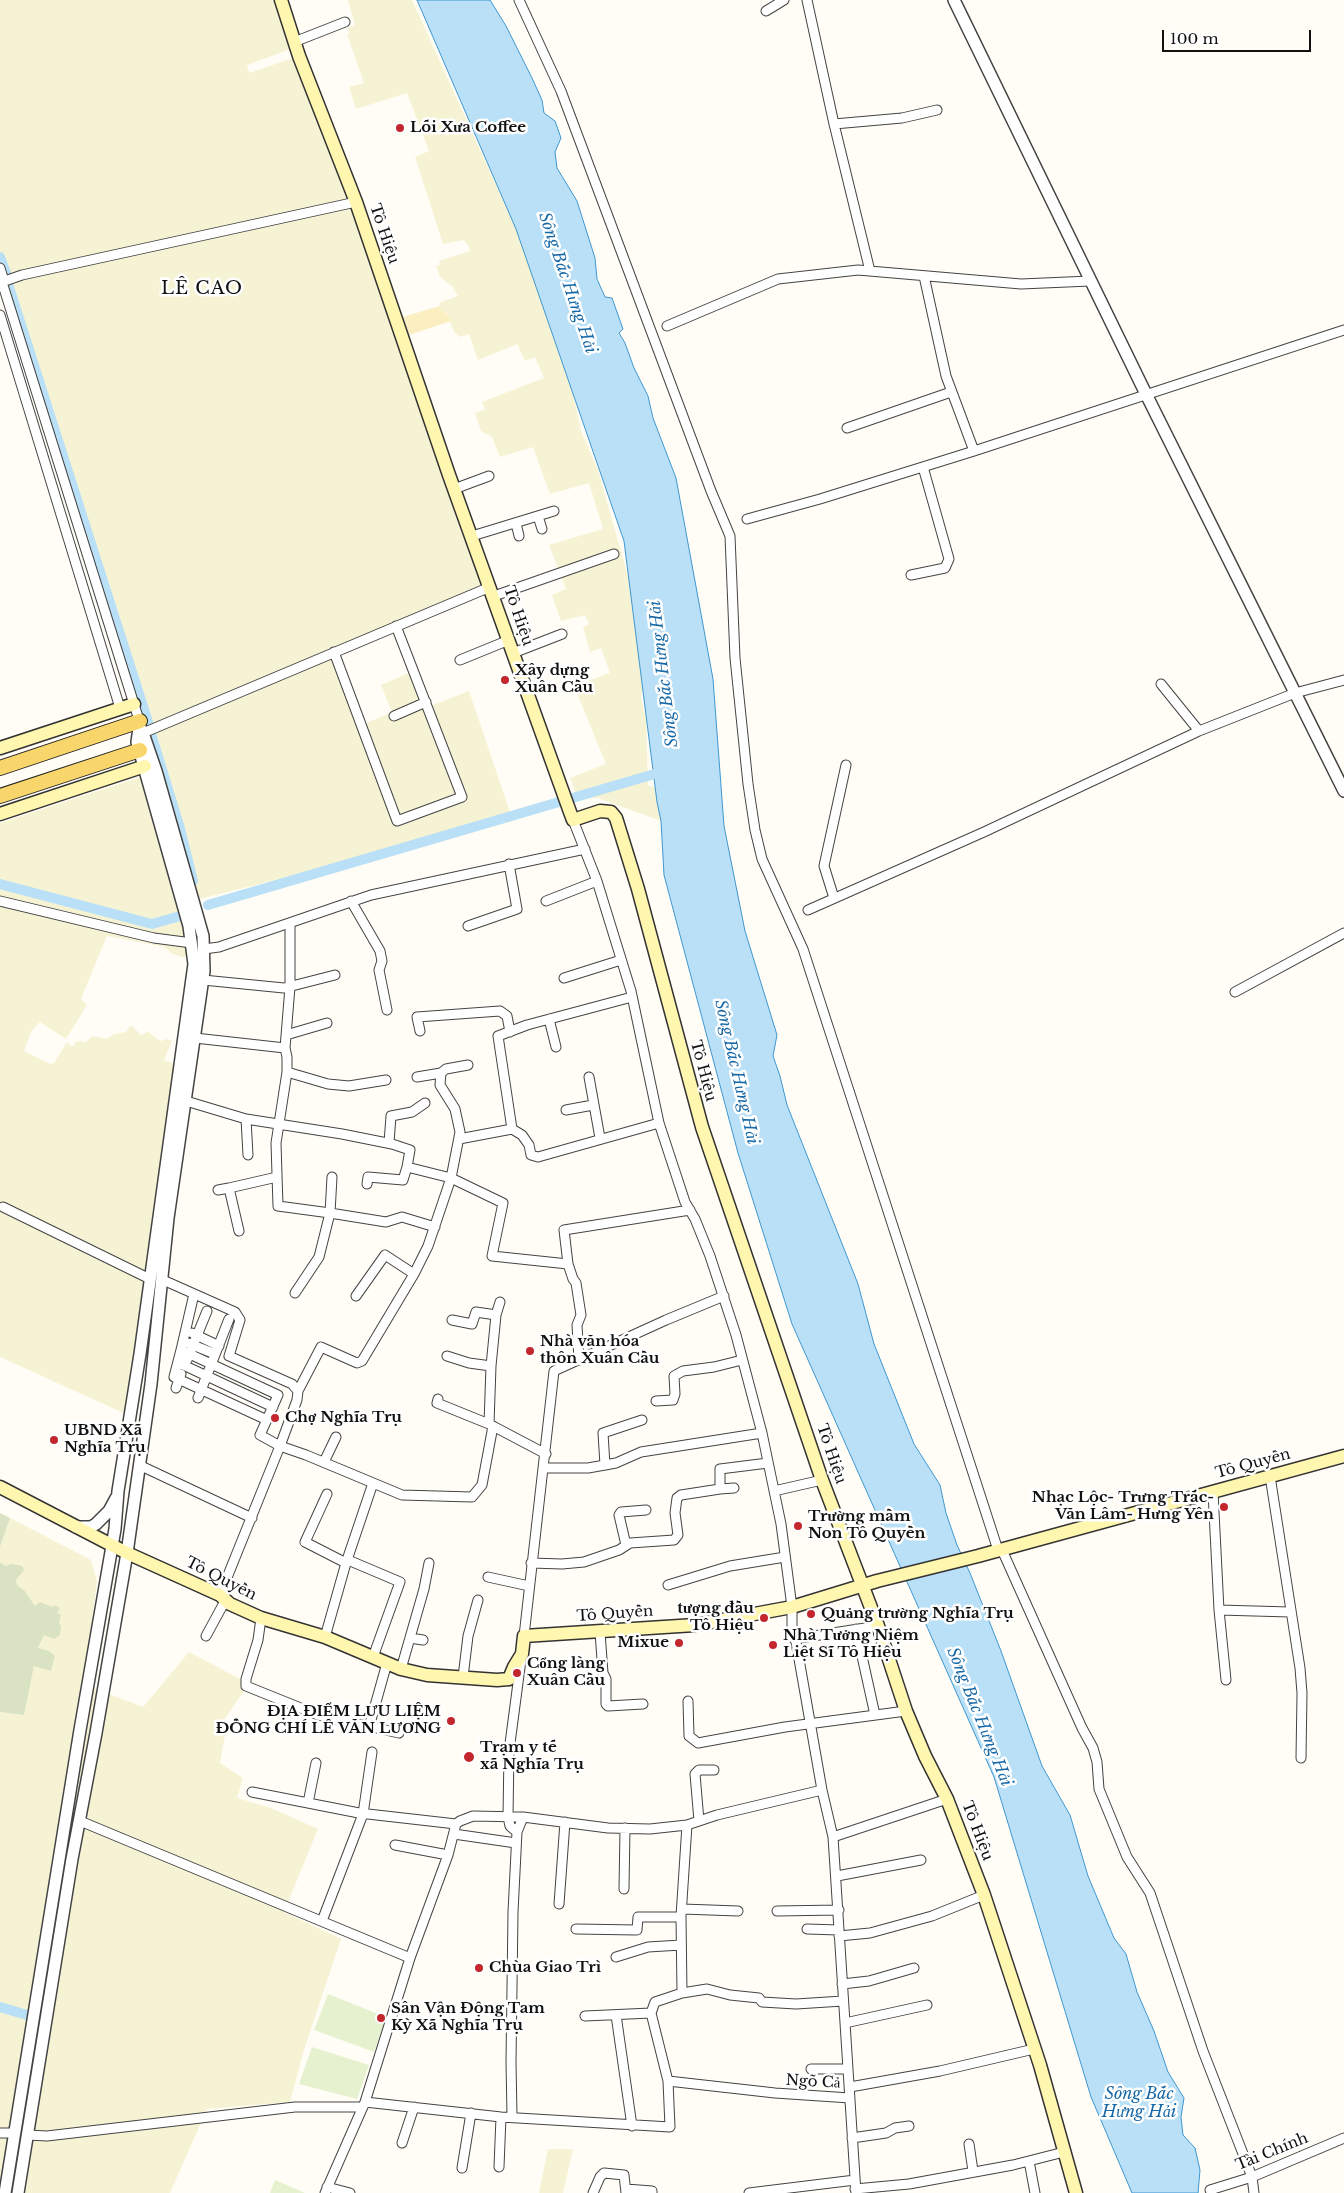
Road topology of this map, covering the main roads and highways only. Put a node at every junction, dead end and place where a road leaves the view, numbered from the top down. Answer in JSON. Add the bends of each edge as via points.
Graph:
{"nodes":[{"id":1,"x":281,"y":0,"type":"edge"},
{"id":2,"x":134,"y":704,"type":"road end"},
{"id":3,"x":142,"y":727,"type":"road end"},
{"id":4,"x":0,"y":748,"type":"edge"},
{"id":5,"x":140,"y":750,"type":"road end"},
{"id":6,"x":144,"y":766,"type":"road end"},
{"id":7,"x":0,"y":768,"type":"edge"},
{"id":8,"x":0,"y":796,"type":"edge"},
{"id":9,"x":0,"y":814,"type":"edge"},
{"id":10,"x":1344,"y":1456,"type":"edge"},
{"id":11,"x":0,"y":1487,"type":"edge"},
{"id":12,"x":862,"y":1586,"type":"junction"},
{"id":13,"x":1076,"y":2193,"type":"edge"}],
"edges":[{"from":1,"to":12,"type":"main road","name":"Tô Hiệu","via":[[356,202],[571,816],[600,811],[611,812],[616,818],[702,1128],[822,1480]]},
{"from":2,"to":4,"type":"main road"},
{"from":3,"to":7,"type":"main road"},
{"from":5,"to":8,"type":"main road"},
{"from":6,"to":9,"type":"main road"},
{"from":10,"to":12,"type":"main road","name":"Tô Quyền"},
{"from":11,"to":12,"type":"main road","name":"Tô Quyền","via":[[261,1618],[325,1637],[401,1669],[427,1674],[514,1680],[514,1666],[522,1654],[524,1636],[695,1624],[792,1607]]},
{"from":12,"to":13,"type":"main road","name":"Tô Hiệu","via":[[906,1711],[947,1798],[984,1895]]}]}
